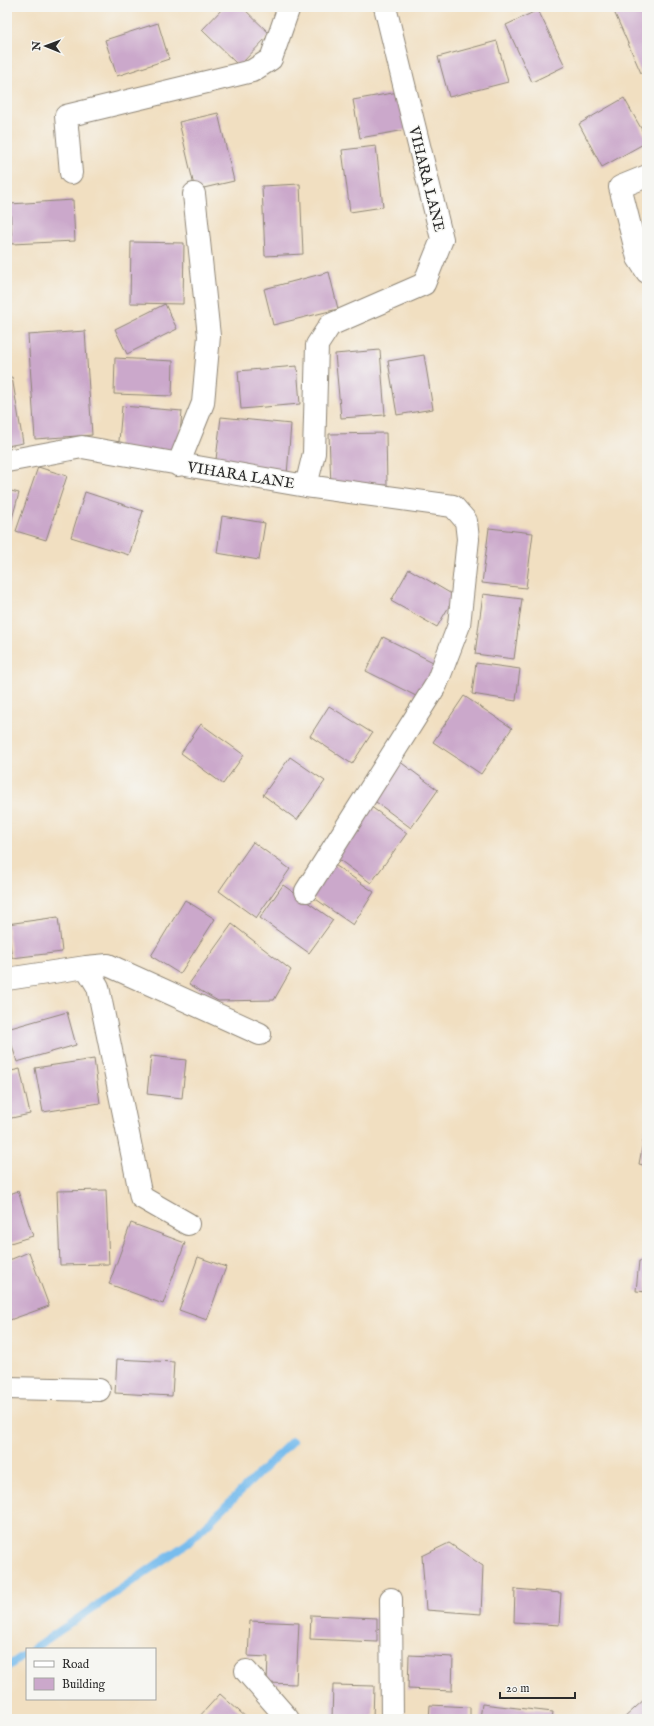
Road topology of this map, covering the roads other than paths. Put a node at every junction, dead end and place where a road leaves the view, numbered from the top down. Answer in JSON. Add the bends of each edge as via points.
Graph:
{"nodes":[{"id":1,"x":289,"y":7,"type":"edge"},
{"id":2,"x":384,"y":7,"type":"edge"},
{"id":3,"x":72,"y":173,"type":"dead end"},
{"id":4,"x":647,"y":176,"type":"edge"},
{"id":5,"x":194,"y":194,"type":"dead end"},
{"id":6,"x":647,"y":272,"type":"edge"},
{"id":7,"x":7,"y":461,"type":"edge"},
{"id":8,"x":178,"y":465,"type":"junction"},
{"id":9,"x":306,"y":486,"type":"junction"},
{"id":10,"x":306,"y":891,"type":"dead end"},
{"id":11,"x":86,"y":967,"type":"junction"},
{"id":12,"x":7,"y":979,"type":"edge"},
{"id":13,"x":260,"y":1034,"type":"dead end"},
{"id":14,"x":188,"y":1224,"type":"dead end"},
{"id":15,"x":7,"y":1388,"type":"edge"},
{"id":16,"x":99,"y":1390,"type":"dead end"},
{"id":17,"x":391,"y":1599,"type":"dead end"},
{"id":18,"x":246,"y":1671,"type":"dead end"},
{"id":19,"x":288,"y":1719,"type":"edge"},
{"id":20,"x":392,"y":1719,"type":"edge"}],
"edges":[{"from":1,"to":3,"type":"street","via":[[271,59],[252,71],[66,116]]},
{"from":2,"to":9,"type":"street","name":"VIHARA LANE","via":[[442,239],[424,284],[330,325],[317,345],[314,453]]},
{"from":4,"to":6,"type":"street","via":[[620,187],[638,258]]},
{"from":5,"to":8,"type":"street","via":[[209,336],[203,403]]},
{"from":7,"to":8,"type":"street","name":"VIHARA LANE","via":[[82,447]]},
{"from":8,"to":9,"type":"street","name":"VIHARA LANE"},
{"from":9,"to":10,"type":"street","via":[[453,506],[466,521],[468,539],[459,625],[436,685]]},
{"from":11,"to":12,"type":"street"},
{"from":11,"to":13,"type":"street","via":[[108,965]]},
{"from":11,"to":14,"type":"street","via":[[98,987],[141,1196]]},
{"from":15,"to":16,"type":"street"},
{"from":17,"to":20,"type":"street"},
{"from":18,"to":19,"type":"street"}]}
